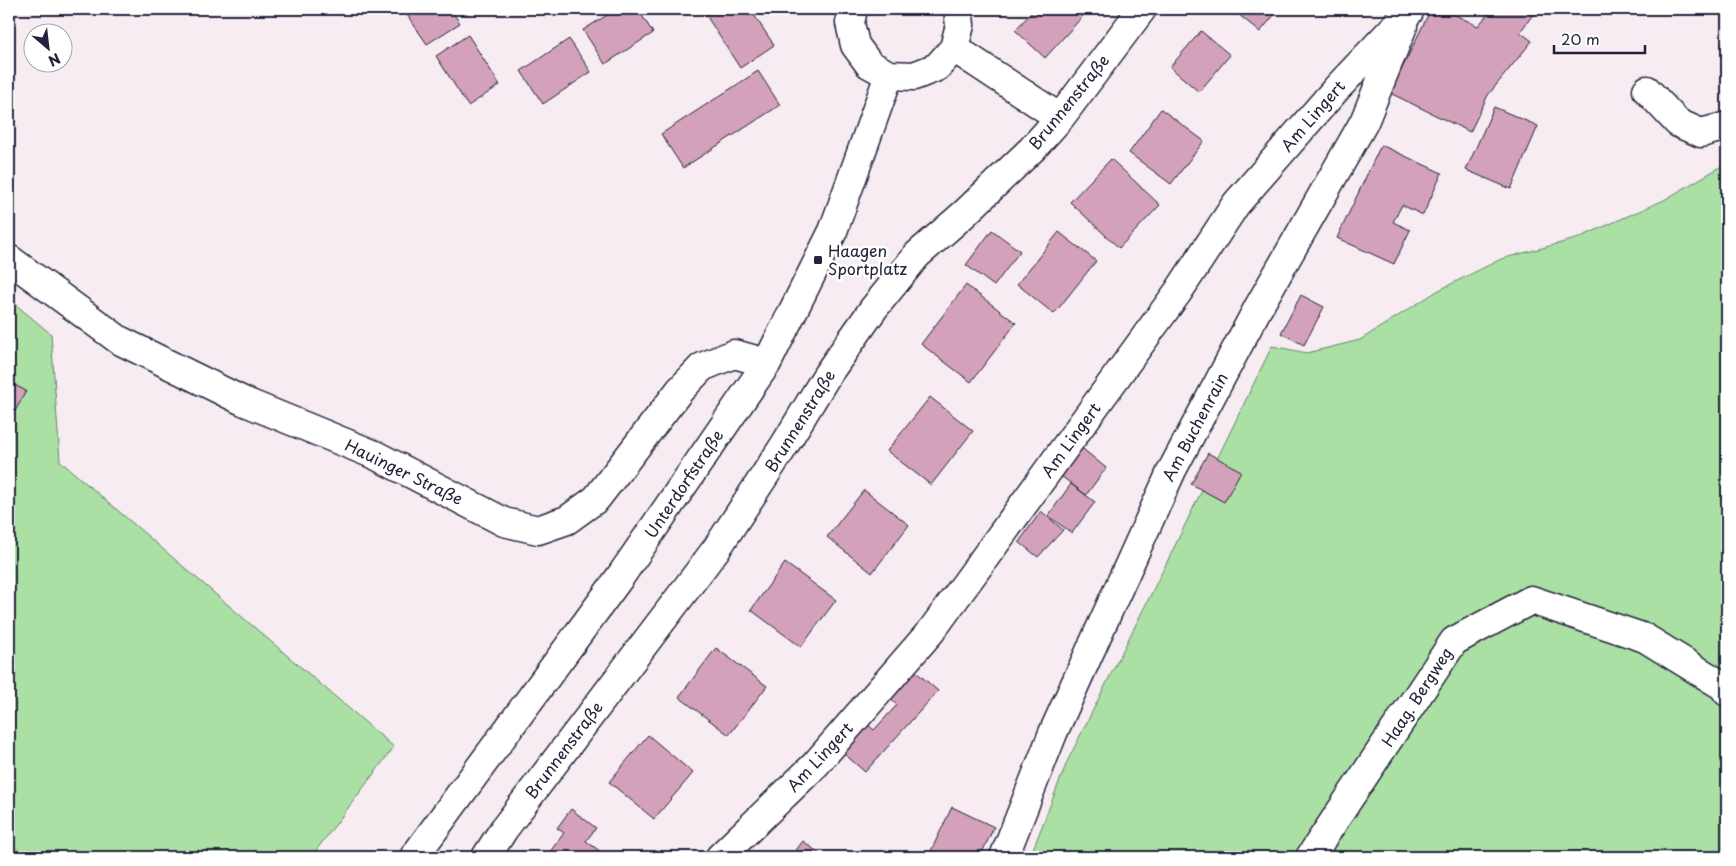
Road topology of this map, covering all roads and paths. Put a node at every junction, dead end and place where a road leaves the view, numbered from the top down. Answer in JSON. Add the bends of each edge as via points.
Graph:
{"nodes":[{"id":1,"x":853,"y":9,"type":"edge"},
{"id":2,"x":958,"y":9,"type":"edge"},
{"id":3,"x":1142,"y":9,"type":"edge"},
{"id":4,"x":1410,"y":10,"type":"edge"},
{"id":5,"x":954,"y":48,"type":"junction"},
{"id":6,"x":889,"y":75,"type":"junction"},
{"id":7,"x":1647,"y":90,"type":"dead end"},
{"id":8,"x":1060,"y":118,"type":"junction"},
{"id":9,"x":1727,"y":126,"type":"edge"},
{"id":10,"x":9,"y":259,"type":"edge"},
{"id":11,"x":767,"y":363,"type":"junction"},
{"id":12,"x":1727,"y":692,"type":"edge"},
{"id":13,"x":414,"y":857,"type":"edge"},
{"id":14,"x":486,"y":857,"type":"edge"},
{"id":15,"x":720,"y":857,"type":"edge"},
{"id":16,"x":1004,"y":857,"type":"edge"},
{"id":17,"x":1310,"y":857,"type":"edge"}],
"edges":[{"from":1,"to":6,"type":"street","via":[[850,23],[856,45],[869,64]]},
{"from":2,"to":5,"type":"street","via":[[960,25]]},
{"from":3,"to":8,"type":"street","name":"Brunnenstraße"},
{"from":4,"to":15,"type":"street","name":"Am Lingert","via":[[1236,204],[1178,292],[932,630],[815,765]]},
{"from":4,"to":16,"type":"street","name":"Am Buchenrain","via":[[1364,122],[1258,308],[1172,470],[1053,732]]},
{"from":5,"to":6,"type":"street","via":[[937,67],[914,76]]},
{"from":5,"to":8,"type":"street"},
{"from":6,"to":11,"type":"street","name":"Unterdorfstraße","via":[[833,231]]},
{"from":7,"to":9,"type":"street","via":[[1678,123],[1701,133]]},
{"from":8,"to":14,"type":"street","name":"Brunnenstraße","via":[[1032,149],[917,255],[874,308],[827,375],[717,548]]},
{"from":10,"to":11,"type":"street","name":"Hauinger Straße","via":[[119,340],[244,402],[375,455],[504,522],[538,530],[567,520],[596,499],[680,390],[702,367],[734,354]]},
{"from":11,"to":13,"type":"street","name":"Unterdorfstraße","via":[[620,577]]},
{"from":12,"to":17,"type":"street","name":"Haag. Bergweg","via":[[1723,686],[1645,638],[1532,600],[1454,641]]}]}
